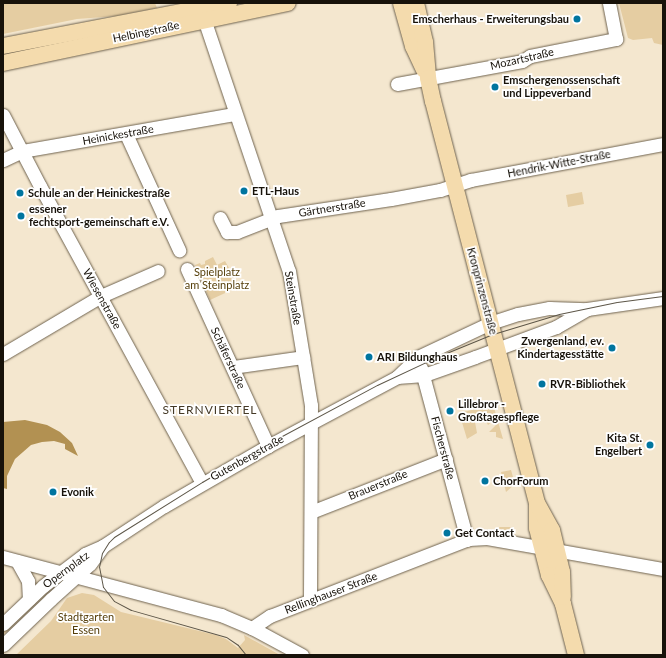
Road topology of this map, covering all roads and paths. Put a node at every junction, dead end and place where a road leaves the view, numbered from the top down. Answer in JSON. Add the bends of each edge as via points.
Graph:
{"nodes":[{"id":1,"x":229,"y":3,"type":"edge"},
{"id":2,"x":288,"y":3,"type":"edge"},
{"id":3,"x":401,"y":3,"type":"edge"},
{"id":4,"x":416,"y":3,"type":"edge"},
{"id":5,"x":609,"y":3,"type":"edge"},
{"id":6,"x":197,"y":11,"type":"edge"},
{"id":7,"x":3,"y":46,"type":"edge"},
{"id":8,"x":3,"y":63,"type":"edge"},
{"id":9,"x":428,"y":78,"type":"junction"},
{"id":10,"x":397,"y":84,"type":"dead end"},
{"id":11,"x":235,"y":114,"type":"junction"},
{"id":12,"x":3,"y":115,"type":"edge"},
{"id":13,"x":126,"y":134,"type":"junction"},
{"id":14,"x":663,"y":144,"type":"edge"},
{"id":15,"x":22,"y":151,"type":"junction"},
{"id":16,"x":3,"y":160,"type":"edge"},
{"id":17,"x":455,"y":185,"type":"junction"},
{"id":18,"x":220,"y":218,"type":"dead end"},
{"id":19,"x":270,"y":218,"type":"junction"},
{"id":20,"x":179,"y":250,"type":"dead end"},
{"id":21,"x":188,"y":269,"type":"dead end"},
{"id":22,"x":158,"y":271,"type":"dead end"},
{"id":23,"x":101,"y":296,"type":"junction"},
{"id":24,"x":663,"y":298,"type":"edge"},
{"id":25,"x":587,"y":309,"type":"junction"},
{"id":26,"x":490,"y":323,"type":"junction"},
{"id":27,"x":497,"y":349,"type":"junction"},
{"id":28,"x":3,"y":354,"type":"edge"},
{"id":29,"x":303,"y":357,"type":"junction"},
{"id":30,"x":418,"y":357,"type":"junction"},
{"id":31,"x":233,"y":367,"type":"junction"},
{"id":32,"x":424,"y":375,"type":"junction"},
{"id":33,"x":397,"y":377,"type":"junction"},
{"id":34,"x":312,"y":422,"type":"junction"},
{"id":35,"x":268,"y":446,"type":"junction"},
{"id":36,"x":446,"y":459,"type":"junction"},
{"id":37,"x":202,"y":483,"type":"junction"},
{"id":38,"x":311,"y":512,"type":"junction"},
{"id":39,"x":467,"y":540,"type":"junction"},
{"id":40,"x":103,"y":546,"type":"junction"},
{"id":41,"x":550,"y":550,"type":"junction"},
{"id":42,"x":3,"y":557,"type":"edge"},
{"id":43,"x":17,"y":561,"type":"junction"},
{"id":44,"x":663,"y":569,"type":"edge"},
{"id":45,"x":60,"y":572,"type":"junction"},
{"id":46,"x":76,"y":576,"type":"junction"},
{"id":47,"x":29,"y":599,"type":"junction"},
{"id":48,"x":310,"y":600,"type":"junction"},
{"id":49,"x":3,"y":624,"type":"edge"},
{"id":50,"x":252,"y":628,"type":"junction"},
{"id":51,"x":3,"y":646,"type":"edge"},
{"id":52,"x":302,"y":655,"type":"edge"},
{"id":53,"x":576,"y":655,"type":"edge"}],
"edges":[{"from":1,"to":6,"type":"main road","name":"Helbingstraße"},
{"from":2,"to":6,"type":"main road","name":"Helbingstraße"},
{"from":3,"to":9,"type":"main road","name":"Kronprinzenstraße","via":[[413,46]]},
{"from":4,"to":9,"type":"main road","name":"Kronprinzenstraße","via":[[425,42]]},
{"from":5,"to":9,"type":"street","name":"Mozartstraße","via":[[616,39],[530,56],[522,61]]},
{"from":6,"to":7,"type":"main road","name":"Helbingstraße"},
{"from":6,"to":8,"type":"main road","name":"Helbingstraße"},
{"from":6,"to":11,"type":"street","name":"Steinstraße"},
{"from":9,"to":10,"type":"street"},
{"from":9,"to":17,"type":"main road","name":"Kronprinzenstraße"},
{"from":11,"to":13,"type":"street","name":"Heinickestraße"},
{"from":11,"to":19,"type":"street","name":"Steinstraße"},
{"from":12,"to":15,"type":"street","name":"Wiesenstraße"},
{"from":13,"to":15,"type":"street","name":"Heinickestraße"},
{"from":13,"to":20,"type":"street"},
{"from":14,"to":17,"type":"street","name":"Hendrik-Witte-Straße"},
{"from":15,"to":16,"type":"street","name":"Heinickestraße"},
{"from":15,"to":23,"type":"street","name":"Wiesenstraße"},
{"from":17,"to":19,"type":"street","name":"Gärtnerstraße","via":[[391,199]]},
{"from":17,"to":26,"type":"main road","name":"Kronprinzenstraße"},
{"from":18,"to":19,"type":"street","name":"Gärtnerstraße","via":[[224,228],[230,233]]},
{"from":19,"to":29,"type":"street","name":"Steinstraße","via":[[289,271]]},
{"from":21,"to":31,"type":"street","name":"Schäferstraße"},
{"from":22,"to":23,"type":"street"},
{"from":23,"to":28,"type":"street"},
{"from":23,"to":37,"type":"street","name":"Wiesenstraße"},
{"from":24,"to":25,"type":"street","name":"Gutenbergstraße"},
{"from":25,"to":26,"type":"street","name":"Gutenbergstraße","via":[[549,308]]},
{"from":25,"to":27,"type":"street","name":"Gutenbergstraße","via":[[556,327]]},
{"from":26,"to":27,"type":"main road","name":"Kronprinzenstraße"},
{"from":26,"to":30,"type":"street","name":"Gutenbergstraße"},
{"from":27,"to":32,"type":"street","name":"Gutenbergstraße"},
{"from":27,"to":41,"type":"main road","name":"Kronprinzenstraße","via":[[537,504],[552,530]]},
{"from":29,"to":31,"type":"street"},
{"from":29,"to":34,"type":"street","name":"Steinstraße"},
{"from":30,"to":32,"type":"street","name":"Fischerstraße"},
{"from":30,"to":33,"type":"street","name":"Gutenbergstraße"},
{"from":31,"to":35,"type":"street","name":"Schäferstraße"},
{"from":32,"to":33,"type":"street","name":"Gutenbergstraße"},
{"from":32,"to":36,"type":"street","name":"Fischerstraße"},
{"from":33,"to":34,"type":"street","name":"Gutenbergstraße"},
{"from":34,"to":35,"type":"street","name":"Gutenbergstraße"},
{"from":34,"to":38,"type":"street","name":"Steinstraße"},
{"from":35,"to":37,"type":"street","name":"Gutenbergstraße"},
{"from":36,"to":38,"type":"street","name":"Brauerstraße"},
{"from":36,"to":39,"type":"street","name":"Fischerstraße"},
{"from":37,"to":40,"type":"street","name":"Gutenbergstraße"},
{"from":38,"to":48,"type":"street","name":"Steinstraße"},
{"from":39,"to":41,"type":"street","name":"Rellinghauser Straße","via":[[487,538]]},
{"from":39,"to":48,"type":"street","name":"Rellinghauser Straße"},
{"from":40,"to":45,"type":"street","name":"Opernplatz","via":[[85,554]]},
{"from":40,"to":46,"type":"street","name":"Opernplatz","via":[[90,564]]},
{"from":41,"to":44,"type":"street","name":"Rellinghauser Straße"},
{"from":41,"to":53,"type":"main road","name":"Kronprinzenstraße","via":[[562,572],[563,604]]},
{"from":42,"to":43,"type":"street"},
{"from":43,"to":45,"type":"street"},
{"from":43,"to":47,"type":"street","via":[[28,581]]},
{"from":45,"to":46,"type":"street"},
{"from":45,"to":47,"type":"street","name":"Opernplatz"},
{"from":46,"to":50,"type":"street","via":[[220,615]]},
{"from":46,"to":51,"type":"street","name":"Opernplatz"},
{"from":47,"to":49,"type":"street","name":"Opernplatz"},
{"from":48,"to":50,"type":"street","name":"Rellinghauser Straße","via":[[270,616]]},
{"from":50,"to":52,"type":"street"}]}
